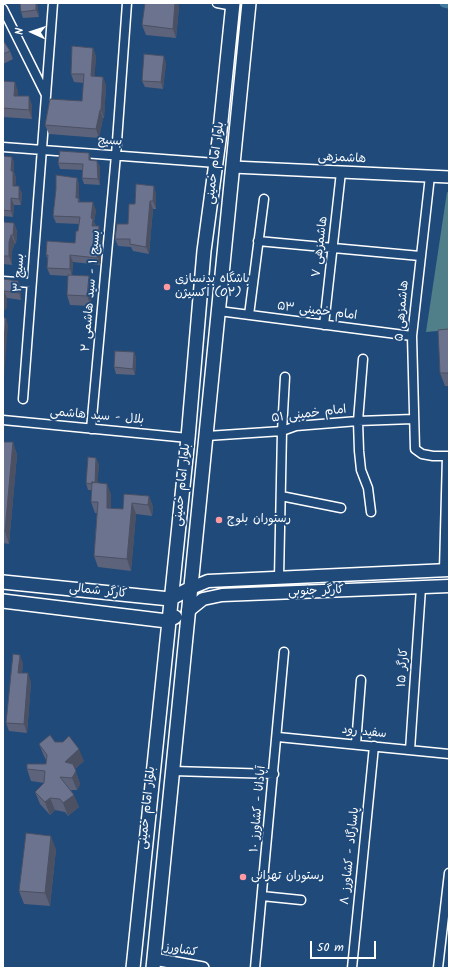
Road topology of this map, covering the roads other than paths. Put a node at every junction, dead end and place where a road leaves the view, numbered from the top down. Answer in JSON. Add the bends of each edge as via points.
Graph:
{"nodes":[{"id":1,"x":53,"y":3,"type":"edge"},
{"id":2,"x":127,"y":3,"type":"edge"},
{"id":3,"x":217,"y":3,"type":"edge"},
{"id":4,"x":249,"y":3,"type":"edge"},
{"id":5,"x":233,"y":4,"type":"edge"},
{"id":6,"x":3,"y":10,"type":"edge"},
{"id":7,"x":46,"y":95,"type":"junction"},
{"id":8,"x":3,"y":147,"type":"edge"},
{"id":9,"x":42,"y":150,"type":"junction"},
{"id":10,"x":116,"y":155,"type":"junction"},
{"id":11,"x":216,"y":163,"type":"junction"},
{"id":12,"x":233,"y":167,"type":"junction"},
{"id":13,"x":342,"y":172,"type":"junction"},
{"id":14,"x":430,"y":176,"type":"junction"},
{"id":15,"x":449,"y":177,"type":"edge"},
{"id":16,"x":264,"y":200,"type":"dead end"},
{"id":17,"x":258,"y":241,"type":"junction"},
{"id":18,"x":333,"y":248,"type":"junction"},
{"id":19,"x":420,"y":256,"type":"junction"},
{"id":20,"x":3,"y":281,"type":"edge"},
{"id":21,"x":31,"y":283,"type":"junction"},
{"id":22,"x":219,"y":311,"type":"junction"},
{"id":23,"x":249,"y":315,"type":"junction"},
{"id":24,"x":324,"y":325,"type":"junction"},
{"id":25,"x":412,"y":336,"type":"junction"},
{"id":26,"x":363,"y":359,"type":"dead end"},
{"id":27,"x":285,"y":377,"type":"dead end"},
{"id":28,"x":23,"y":399,"type":"dead end"},
{"id":29,"x":413,"y":419,"type":"junction"},
{"id":30,"x":3,"y":420,"type":"edge"},
{"id":31,"x":358,"y":421,"type":"junction"},
{"id":32,"x":91,"y":429,"type":"junction"},
{"id":33,"x":282,"y":431,"type":"junction"},
{"id":34,"x":207,"y":436,"type":"junction"},
{"id":35,"x":188,"y":438,"type":"junction"},
{"id":36,"x":448,"y":456,"type":"edge"},
{"id":37,"x":281,"y":496,"type":"junction"},
{"id":38,"x":340,"y":508,"type":"dead end"},
{"id":39,"x":371,"y":512,"type":"dead end"},
{"id":40,"x":446,"y":570,"type":"edge"},
{"id":41,"x":420,"y":571,"type":"junction"},
{"id":42,"x":279,"y":578,"type":"junction"},
{"id":43,"x":3,"y":582,"type":"edge"},
{"id":44,"x":449,"y":586,"type":"edge"},
{"id":45,"x":191,"y":588,"type":"junction"},
{"id":46,"x":420,"y":588,"type":"junction"},
{"id":47,"x":89,"y":590,"type":"junction"},
{"id":48,"x":170,"y":599,"type":"junction"},
{"id":49,"x":3,"y":601,"type":"edge"},
{"id":50,"x":85,"y":611,"type":"junction"},
{"id":51,"x":188,"y":611,"type":"junction"},
{"id":52,"x":168,"y":621,"type":"junction"},
{"id":53,"x":284,"y":652,"type":"dead end"},
{"id":54,"x":361,"y":680,"type":"dead end"},
{"id":55,"x":278,"y":737,"type":"junction"},
{"id":56,"x":356,"y":744,"type":"junction"},
{"id":57,"x":374,"y":746,"type":"junction"},
{"id":58,"x":410,"y":750,"type":"junction"},
{"id":59,"x":449,"y":754,"type":"edge"},
{"id":60,"x":173,"y":771,"type":"junction"},
{"id":61,"x":274,"y":774,"type":"junction"},
{"id":62,"x":449,"y":873,"type":"edge"},
{"id":63,"x":262,"y":896,"type":"junction"},
{"id":64,"x":301,"y":900,"type":"dead end"},
{"id":65,"x":447,"y":914,"type":"edge"},
{"id":66,"x":153,"y":964,"type":"edge"},
{"id":67,"x":132,"y":968,"type":"edge"},
{"id":68,"x":203,"y":968,"type":"edge"},
{"id":69,"x":255,"y":968,"type":"edge"},
{"id":70,"x":352,"y":968,"type":"edge"},
{"id":71,"x":438,"y":968,"type":"edge"}],
"edges":[{"from":1,"to":7,"type":"street","name":"بسیج ۳"},
{"from":2,"to":10,"type":"street","name":"بسیج ۱ - سید هاشمی ۲"},
{"from":3,"to":5,"type":"street"},
{"from":4,"to":12,"type":"main road","name":"بلوار امام خمینی"},
{"from":5,"to":11,"type":"main road","name":"بلوار امام خمینی"},
{"from":6,"to":7,"type":"street"},
{"from":7,"to":9,"type":"street","name":"بسیج ۳"},
{"from":8,"to":9,"type":"street","name":"بسیج"},
{"from":9,"to":10,"type":"street","name":"بسیج"},
{"from":9,"to":21,"type":"street","name":"بسیج ۳"},
{"from":10,"to":11,"type":"street","name":"بسیج"},
{"from":10,"to":32,"type":"street","name":"بسیج ۱ - سید هاشمی ۲"},
{"from":11,"to":35,"type":"main road","name":"بلوار امام خمینی","via":[[204,251]]},
{"from":12,"to":13,"type":"street","name":"هاشمزهی"},
{"from":12,"to":22,"type":"main road","name":"بلوار امام خمینی"},
{"from":13,"to":14,"type":"street","name":"هاشمزهی"},
{"from":13,"to":18,"type":"street","name":"هاشمزهی ۷"},
{"from":14,"to":15,"type":"street","name":"هاشمزهی"},
{"from":14,"to":19,"type":"street","name":"هاشمزهی ۵"},
{"from":16,"to":17,"type":"street"},
{"from":17,"to":18,"type":"street"},
{"from":17,"to":23,"type":"street"},
{"from":18,"to":19,"type":"street"},
{"from":18,"to":24,"type":"street","name":"هاشمزهی ۷"},
{"from":19,"to":25,"type":"street","name":"هاشمزهی ۵"},
{"from":20,"to":21,"type":"street"},
{"from":21,"to":28,"type":"street","name":"بسیج ۳"},
{"from":22,"to":23,"type":"street","name":"امام خمینی ۵۳"},
{"from":22,"to":34,"type":"main road","name":"بلوار امام خمینی"},
{"from":23,"to":24,"type":"street","name":"امام خمینی ۵۳"},
{"from":24,"to":25,"type":"street","name":"امام خمینی ۵۳"},
{"from":25,"to":29,"type":"street","name":"هاشمزهی ۵"},
{"from":26,"to":31,"type":"street"},
{"from":27,"to":33,"type":"street"},
{"from":29,"to":31,"type":"street","name":"امام خمینی ۵۱"},
{"from":29,"to":36,"type":"street","name":"هاشمزهی ۵","via":[[415,449],[422,454]]},
{"from":30,"to":32,"type":"street","name":"بلال - سید هاشمی"},
{"from":31,"to":33,"type":"street","name":"امام خمینی ۵۱","via":[[296,426]]},
{"from":31,"to":39,"type":"street","via":[[361,470],[368,488]]},
{"from":32,"to":35,"type":"street","name":"بلال - سید هاشمی"},
{"from":33,"to":34,"type":"street","name":"امام خمینی ۵۱"},
{"from":33,"to":37,"type":"street"},
{"from":34,"to":45,"type":"main road","name":"بلوار امام خمینی"},
{"from":35,"to":48,"type":"main road","name":"بلوار امام خمینی"},
{"from":36,"to":40,"type":"street"},
{"from":37,"to":38,"type":"street"},
{"from":37,"to":42,"type":"street"},
{"from":40,"to":41,"type":"main road","name":"کارگر جنوبی"},
{"from":41,"to":42,"type":"main road","name":"کارگر جنوبی"},
{"from":41,"to":46,"type":"main road"},
{"from":42,"to":45,"type":"main road","name":"کارگر جنوبی","via":[[208,581]]},
{"from":43,"to":47,"type":"main road","name":"کارگر شمالی"},
{"from":44,"to":46,"type":"main road","name":"کارگر جنوبی"},
{"from":45,"to":48,"type":"main road"},
{"from":45,"to":51,"type":"main road","name":"بلوار امام خمینی"},
{"from":46,"to":51,"type":"main road","name":"کارگر جنوبی","via":[[222,595],[203,599]]},
{"from":46,"to":58,"type":"street","name":"کارگر ۱۵"},
{"from":47,"to":48,"type":"main road","name":"کارگر شمالی"},
{"from":47,"to":50,"type":"main road","via":[[97,602],[90,610]]},
{"from":48,"to":52,"type":"main road","name":"بلوار امام خمینی"},
{"from":49,"to":50,"type":"main road","name":"کارگر شمالی"},
{"from":50,"to":52,"type":"main road","name":"کارگر شمالی"},
{"from":51,"to":52,"type":"main road"},
{"from":51,"to":60,"type":"main road","name":"بلوار امام خمینی"},
{"from":52,"to":67,"type":"main road","name":"بلوار امام خمینی"},
{"from":53,"to":55,"type":"street","name":"آپادانا - کشاورز ۱۰"},
{"from":54,"to":56,"type":"street"},
{"from":55,"to":56,"type":"street","name":"سفید رود"},
{"from":55,"to":61,"type":"street","name":"آپادانا - کشاورز ۱۰"},
{"from":56,"to":57,"type":"street","name":"سفید رود"},
{"from":57,"to":58,"type":"street","name":"سفید رود"},
{"from":57,"to":70,"type":"street","name":"پاسارگاد - کشاورز ۸"},
{"from":58,"to":59,"type":"street","name":"سفید رود"},
{"from":60,"to":61,"type":"street"},
{"from":60,"to":66,"type":"main road","name":"بلوار امام خمینی"},
{"from":61,"to":63,"type":"street","name":"آپادانا - کشاورز ۱۰"},
{"from":62,"to":65,"type":"street"},
{"from":63,"to":64,"type":"street"},
{"from":63,"to":69,"type":"street","name":"آپادانا - کشاورز ۱۰"},
{"from":65,"to":71,"type":"street"},
{"from":66,"to":68,"type":"street","name":"کشاورز"}]}
